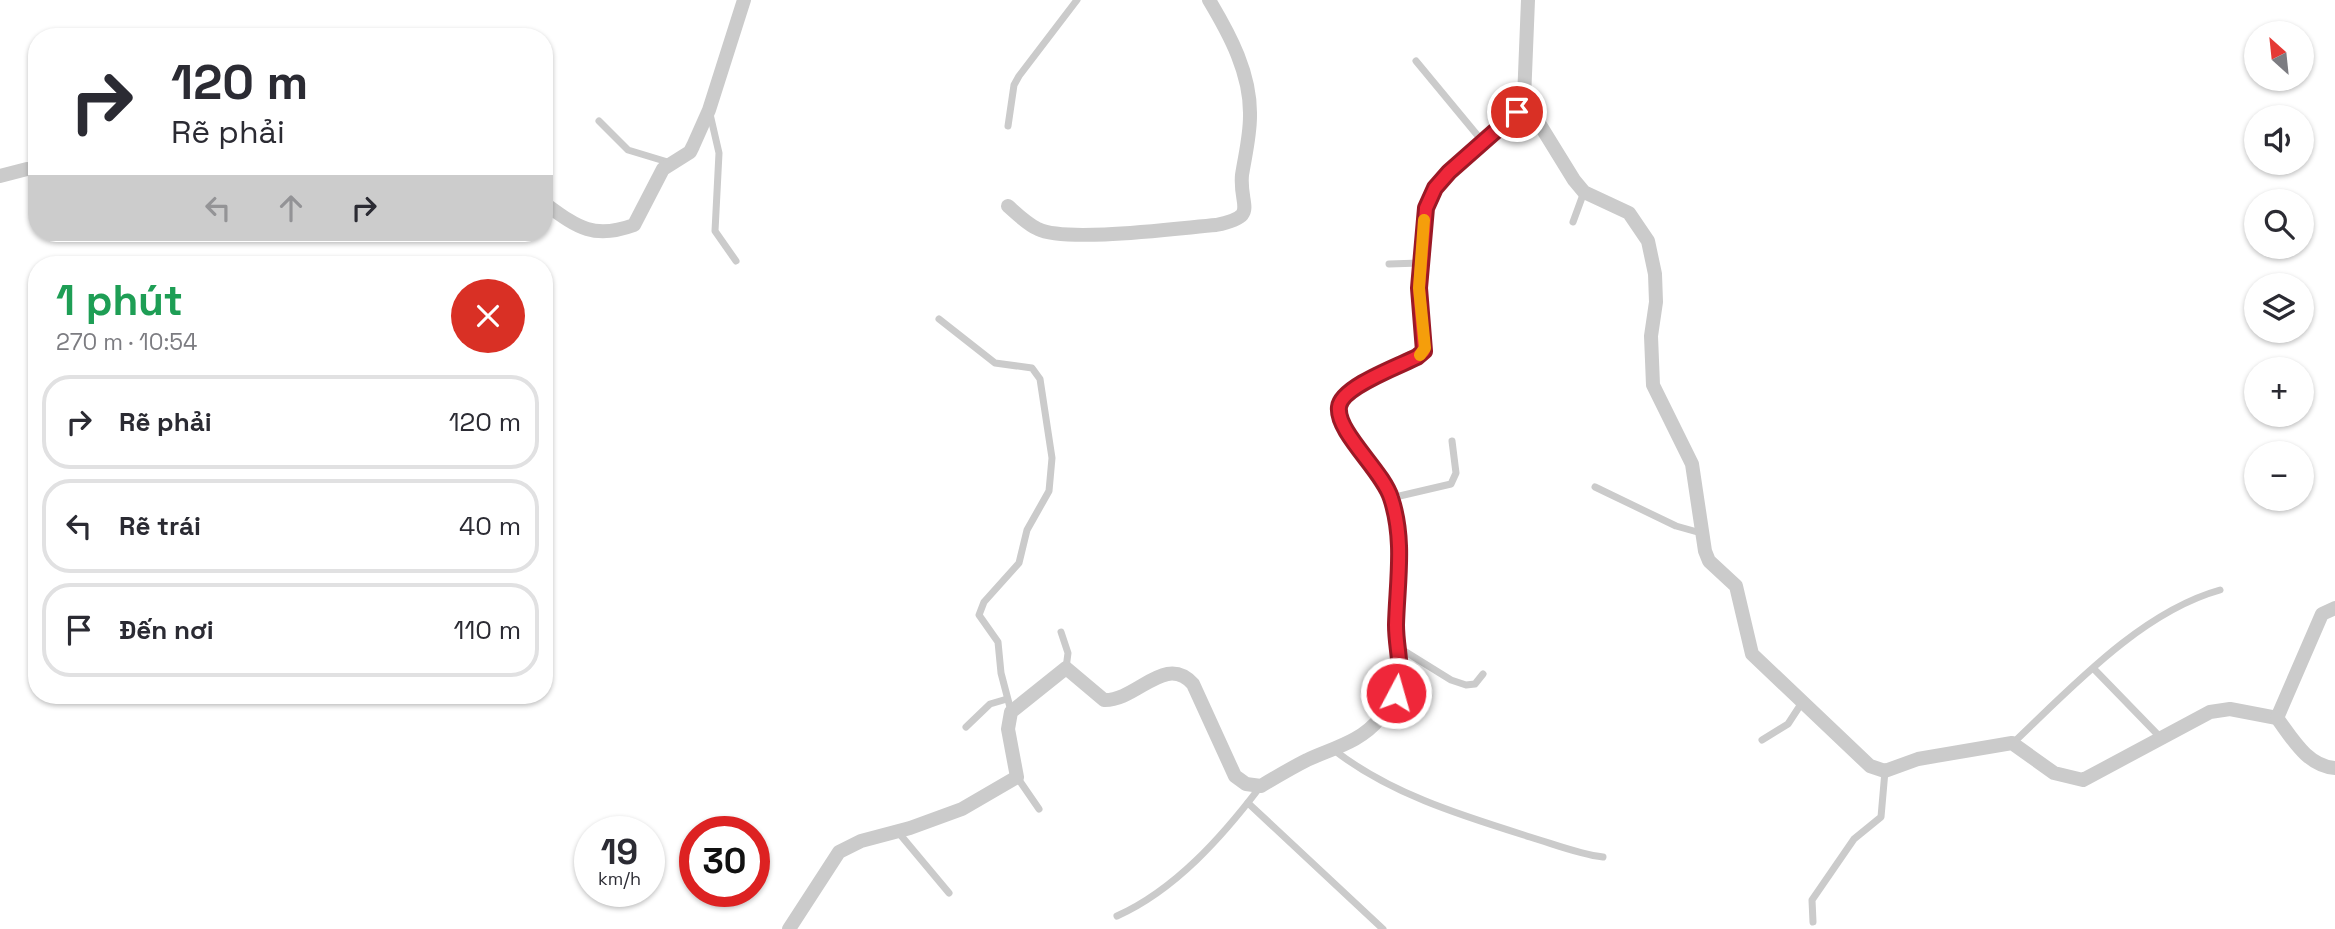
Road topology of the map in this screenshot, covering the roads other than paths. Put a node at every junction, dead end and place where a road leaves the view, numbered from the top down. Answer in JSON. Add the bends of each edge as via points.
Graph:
{"nodes":[{"id":1,"x":744,"y":0,"type":"edge"},
{"id":2,"x":1077,"y":0,"type":"edge"},
{"id":3,"x":1209,"y":0,"type":"edge"},
{"id":4,"x":1528,"y":0,"type":"edge"},
{"id":5,"x":1416,"y":61,"type":"dead end"},
{"id":6,"x":1524,"y":99,"type":"junction"},
{"id":7,"x":709,"y":110,"type":"junction"},
{"id":8,"x":599,"y":121,"type":"dead end"},
{"id":9,"x":1008,"y":126,"type":"dead end"},
{"id":10,"x":1483,"y":142,"type":"junction"},
{"id":11,"x":672,"y":163,"type":"junction"},
{"id":12,"x":27,"y":169,"type":"dead end"},
{"id":13,"x":0,"y":176,"type":"edge"},
{"id":14,"x":1584,"y":192,"type":"junction"},
{"id":15,"x":1008,"y":206,"type":"dead end"},
{"id":16,"x":553,"y":210,"type":"edge"},
{"id":17,"x":1573,"y":222,"type":"dead end"},
{"id":18,"x":736,"y":261,"type":"dead end"},
{"id":19,"x":1388,"y":264,"type":"dead end"},
{"id":20,"x":1420,"y":264,"type":"junction"},
{"id":21,"x":939,"y":319,"type":"dead end"},
{"id":22,"x":1452,"y":441,"type":"dead end"},
{"id":23,"x":1595,"y":487,"type":"dead end"},
{"id":24,"x":1391,"y":498,"type":"junction"},
{"id":25,"x":1701,"y":533,"type":"junction"},
{"id":26,"x":2220,"y":590,"type":"dead end"},
{"id":27,"x":2335,"y":608,"type":"edge"},
{"id":28,"x":1061,"y":632,"type":"dead end"},
{"id":29,"x":1398,"y":648,"type":"junction"},
{"id":30,"x":1066,"y":668,"type":"junction"},
{"id":31,"x":2094,"y":669,"type":"junction"},
{"id":32,"x":1483,"y":674,"type":"dead end"},
{"id":33,"x":1803,"y":701,"type":"junction"},
{"id":34,"x":1009,"y":705,"type":"junction"},
{"id":35,"x":2277,"y":718,"type":"junction"},
{"id":36,"x":966,"y":727,"type":"dead end"},
{"id":37,"x":2161,"y":738,"type":"junction"},
{"id":38,"x":1762,"y":740,"type":"dead end"},
{"id":39,"x":2012,"y":743,"type":"junction"},
{"id":40,"x":1334,"y":750,"type":"junction"},
{"id":41,"x":2335,"y":768,"type":"edge"},
{"id":42,"x":1885,"y":771,"type":"junction"},
{"id":43,"x":1017,"y":777,"type":"junction"},
{"id":44,"x":1261,"y":786,"type":"junction"},
{"id":45,"x":1248,"y":803,"type":"junction"},
{"id":46,"x":1039,"y":809,"type":"dead end"},
{"id":47,"x":898,"y":831,"type":"junction"},
{"id":48,"x":1603,"y":857,"type":"dead end"},
{"id":49,"x":948,"y":892,"type":"dead end"},
{"id":50,"x":1117,"y":916,"type":"dead end"},
{"id":51,"x":1813,"y":922,"type":"dead end"},
{"id":52,"x":789,"y":929,"type":"edge"},
{"id":53,"x":1383,"y":929,"type":"edge"}],
"edges":[{"from":1,"to":7,"type":"street"},
{"from":2,"to":9,"type":"lane","via":[[1014,85]]},
{"from":3,"to":15,"type":"street","via":[[1237,52],[1251,115],[1242,216],[1216,225],[1048,233]]},
{"from":4,"to":6,"type":"street"},
{"from":5,"to":10,"type":"lane"},
{"from":6,"to":10,"type":"street","via":[[1517,112]]},
{"from":6,"to":14,"type":"street","via":[[1560,162]]},
{"from":7,"to":11,"type":"street","via":[[691,152]]},
{"from":7,"to":18,"type":"lane","via":[[719,153],[715,231]]},
{"from":8,"to":11,"type":"lane","via":[[628,150]]},
{"from":10,"to":20,"type":"street","via":[[1449,172],[1429,198]]},
{"from":11,"to":16,"type":"street","via":[[663,169],[642,216],[622,230],[590,232]]},
{"from":12,"to":13,"type":"street"},
{"from":14,"to":17,"type":"lane"},
{"from":14,"to":25,"type":"street","via":[[1629,213],[1648,241],[1656,274],[1653,384],[1692,464]]},
{"from":19,"to":20,"type":"lane"},
{"from":20,"to":24,"type":"street","via":[[1424,351],[1354,388],[1339,406],[1345,429],[1378,471]]},
{"from":21,"to":34,"type":"lane","via":[[995,363],[1032,368],[1041,379],[1052,458],[1049,491],[1027,530],[1019,563],[984,601],[979,615],[998,642]]},
{"from":22,"to":24,"type":"lane","via":[[1456,480],[1444,487]]},
{"from":23,"to":25,"type":"lane","via":[[1675,526]]},
{"from":24,"to":29,"type":"street","via":[[1399,533]]},
{"from":25,"to":33,"type":"street","via":[[1709,561],[1736,586],[1752,654]]},
{"from":26,"to":31,"type":"lane","via":[[2163,615]]},
{"from":27,"to":35,"type":"street","via":[[2322,614]]},
{"from":28,"to":30,"type":"lane","via":[[1068,653]]},
{"from":29,"to":32,"type":"lane","via":[[1461,684],[1475,684]]},
{"from":29,"to":40,"type":"street","via":[[1402,676],[1389,706],[1370,729]]},
{"from":30,"to":34,"type":"street"},
{"from":30,"to":44,"type":"street","via":[[1104,700],[1175,671],[1182,674],[1193,684],[1235,776],[1246,784]]},
{"from":31,"to":37,"type":"lane"},
{"from":31,"to":39,"type":"lane"},
{"from":33,"to":38,"type":"lane","via":[[1788,724]]},
{"from":33,"to":42,"type":"street","via":[[1870,766]]},
{"from":34,"to":36,"type":"lane","via":[[990,704]]},
{"from":34,"to":43,"type":"street","via":[[1008,729]]},
{"from":35,"to":37,"type":"street","via":[[2222,709]]},
{"from":35,"to":41,"type":"street","via":[[2316,763]]},
{"from":37,"to":39,"type":"street","via":[[2083,779],[2054,773]]},
{"from":39,"to":42,"type":"street","via":[[1917,759]]},
{"from":40,"to":44,"type":"street"},
{"from":40,"to":48,"type":"lane","via":[[1353,765],[1422,800]]},
{"from":42,"to":51,"type":"lane","via":[[1881,817],[1854,839],[1812,900]]},
{"from":43,"to":46,"type":"lane"},
{"from":43,"to":47,"type":"street","via":[[962,809]]},
{"from":44,"to":45,"type":"lane"},
{"from":45,"to":50,"type":"lane","via":[[1188,866],[1142,905]]},
{"from":45,"to":53,"type":"lane"},
{"from":47,"to":49,"type":"lane"},
{"from":47,"to":52,"type":"street","via":[[839,852]]}]}
